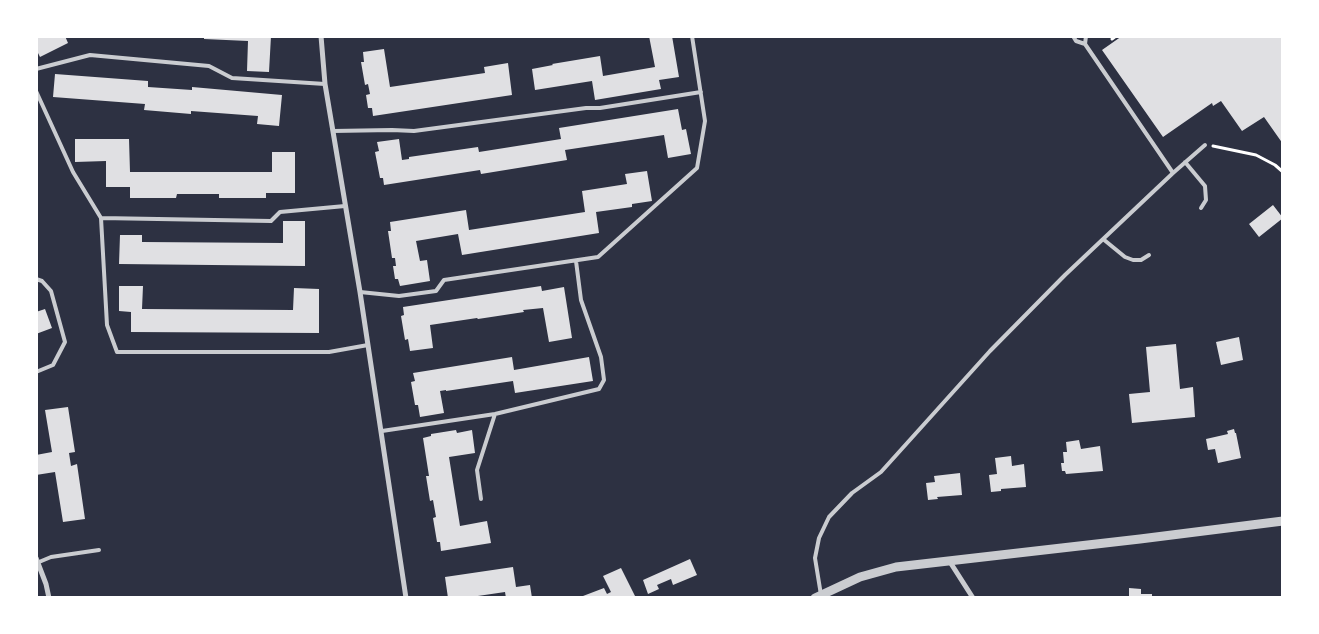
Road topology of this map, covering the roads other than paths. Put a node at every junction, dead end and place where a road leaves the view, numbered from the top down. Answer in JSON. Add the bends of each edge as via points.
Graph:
{"nodes":[{"id":1,"x":321,"y":36,"type":"edge"},
{"id":2,"x":692,"y":36,"type":"edge"},
{"id":3,"x":1073,"y":36,"type":"edge"},
{"id":4,"x":1086,"y":36,"type":"edge"},
{"id":5,"x":1085,"y":44,"type":"junction"},
{"id":6,"x":36,"y":69,"type":"edge"},
{"id":7,"x":325,"y":84,"type":"junction"},
{"id":8,"x":36,"y":91,"type":"edge"},
{"id":9,"x":701,"y":92,"type":"junction"},
{"id":10,"x":333,"y":130,"type":"junction"},
{"id":11,"x":1205,"y":144,"type":"road end"},
{"id":12,"x":1185,"y":162,"type":"junction"},
{"id":13,"x":1173,"y":172,"type":"junction"},
{"id":14,"x":345,"y":206,"type":"junction"},
{"id":15,"x":1201,"y":208,"type":"dead end"},
{"id":16,"x":102,"y":218,"type":"junction"},
{"id":17,"x":1103,"y":239,"type":"junction"},
{"id":18,"x":1149,"y":255,"type":"dead end"},
{"id":19,"x":576,"y":261,"type":"junction"},
{"id":20,"x":36,"y":279,"type":"edge"},
{"id":21,"x":360,"y":292,"type":"junction"},
{"id":22,"x":368,"y":345,"type":"junction"},
{"id":23,"x":36,"y":372,"type":"edge"},
{"id":24,"x":495,"y":414,"type":"junction"},
{"id":25,"x":382,"y":431,"type":"junction"},
{"id":26,"x":481,"y":499,"type":"dead end"},
{"id":27,"x":1283,"y":521,"type":"edge"},
{"id":28,"x":99,"y":550,"type":"dead end"},
{"id":29,"x":38,"y":560,"type":"edge"},
{"id":30,"x":950,"y":562,"type":"junction"},
{"id":31,"x":818,"y":596,"type":"edge"},
{"id":32,"x":49,"y":598,"type":"edge"},
{"id":33,"x":406,"y":598,"type":"edge"},
{"id":34,"x":973,"y":598,"type":"edge"}],
"edges":[{"from":1,"to":7,"type":"street"},
{"from":2,"to":9,"type":"lane"},
{"from":3,"to":5,"type":"lane"},
{"from":4,"to":5,"type":"lane"},
{"from":5,"to":13,"type":"lane"},
{"from":6,"to":7,"type":"lane","via":[[90,55],[209,66],[232,78]]},
{"from":7,"to":10,"type":"street"},
{"from":8,"to":16,"type":"lane","via":[[73,172]]},
{"from":9,"to":10,"type":"lane","via":[[414,131]]},
{"from":9,"to":19,"type":"lane","via":[[705,121],[697,168],[598,257]]},
{"from":10,"to":14,"type":"street"},
{"from":11,"to":12,"type":"lane"},
{"from":12,"to":13,"type":"lane"},
{"from":12,"to":15,"type":"lane","via":[[1205,186],[1206,200]]},
{"from":13,"to":17,"type":"lane"},
{"from":14,"to":16,"type":"lane","via":[[280,212],[271,221]]},
{"from":14,"to":21,"type":"street"},
{"from":16,"to":22,"type":"lane","via":[[107,325],[117,352],[329,352]]},
{"from":17,"to":18,"type":"lane","via":[[1133,260]]},
{"from":17,"to":31,"type":"lane","via":[[990,351],[880,472],[852,493],[829,517],[819,538],[815,558]]},
{"from":19,"to":21,"type":"lane","via":[[444,280],[436,291],[398,296]]},
{"from":19,"to":24,"type":"lane","via":[[581,300],[601,357],[604,380],[599,389]]},
{"from":20,"to":23,"type":"lane","via":[[51,291],[65,342],[53,365]]},
{"from":21,"to":22,"type":"street"},
{"from":22,"to":25,"type":"street"},
{"from":24,"to":25,"type":"lane"},
{"from":24,"to":26,"type":"lane","via":[[477,470]]},
{"from":25,"to":33,"type":"street"},
{"from":27,"to":30,"type":"street"},
{"from":28,"to":29,"type":"lane"},
{"from":29,"to":32,"type":"street"},
{"from":30,"to":31,"type":"street","via":[[896,567],[860,577]]},
{"from":30,"to":34,"type":"street"}]}
